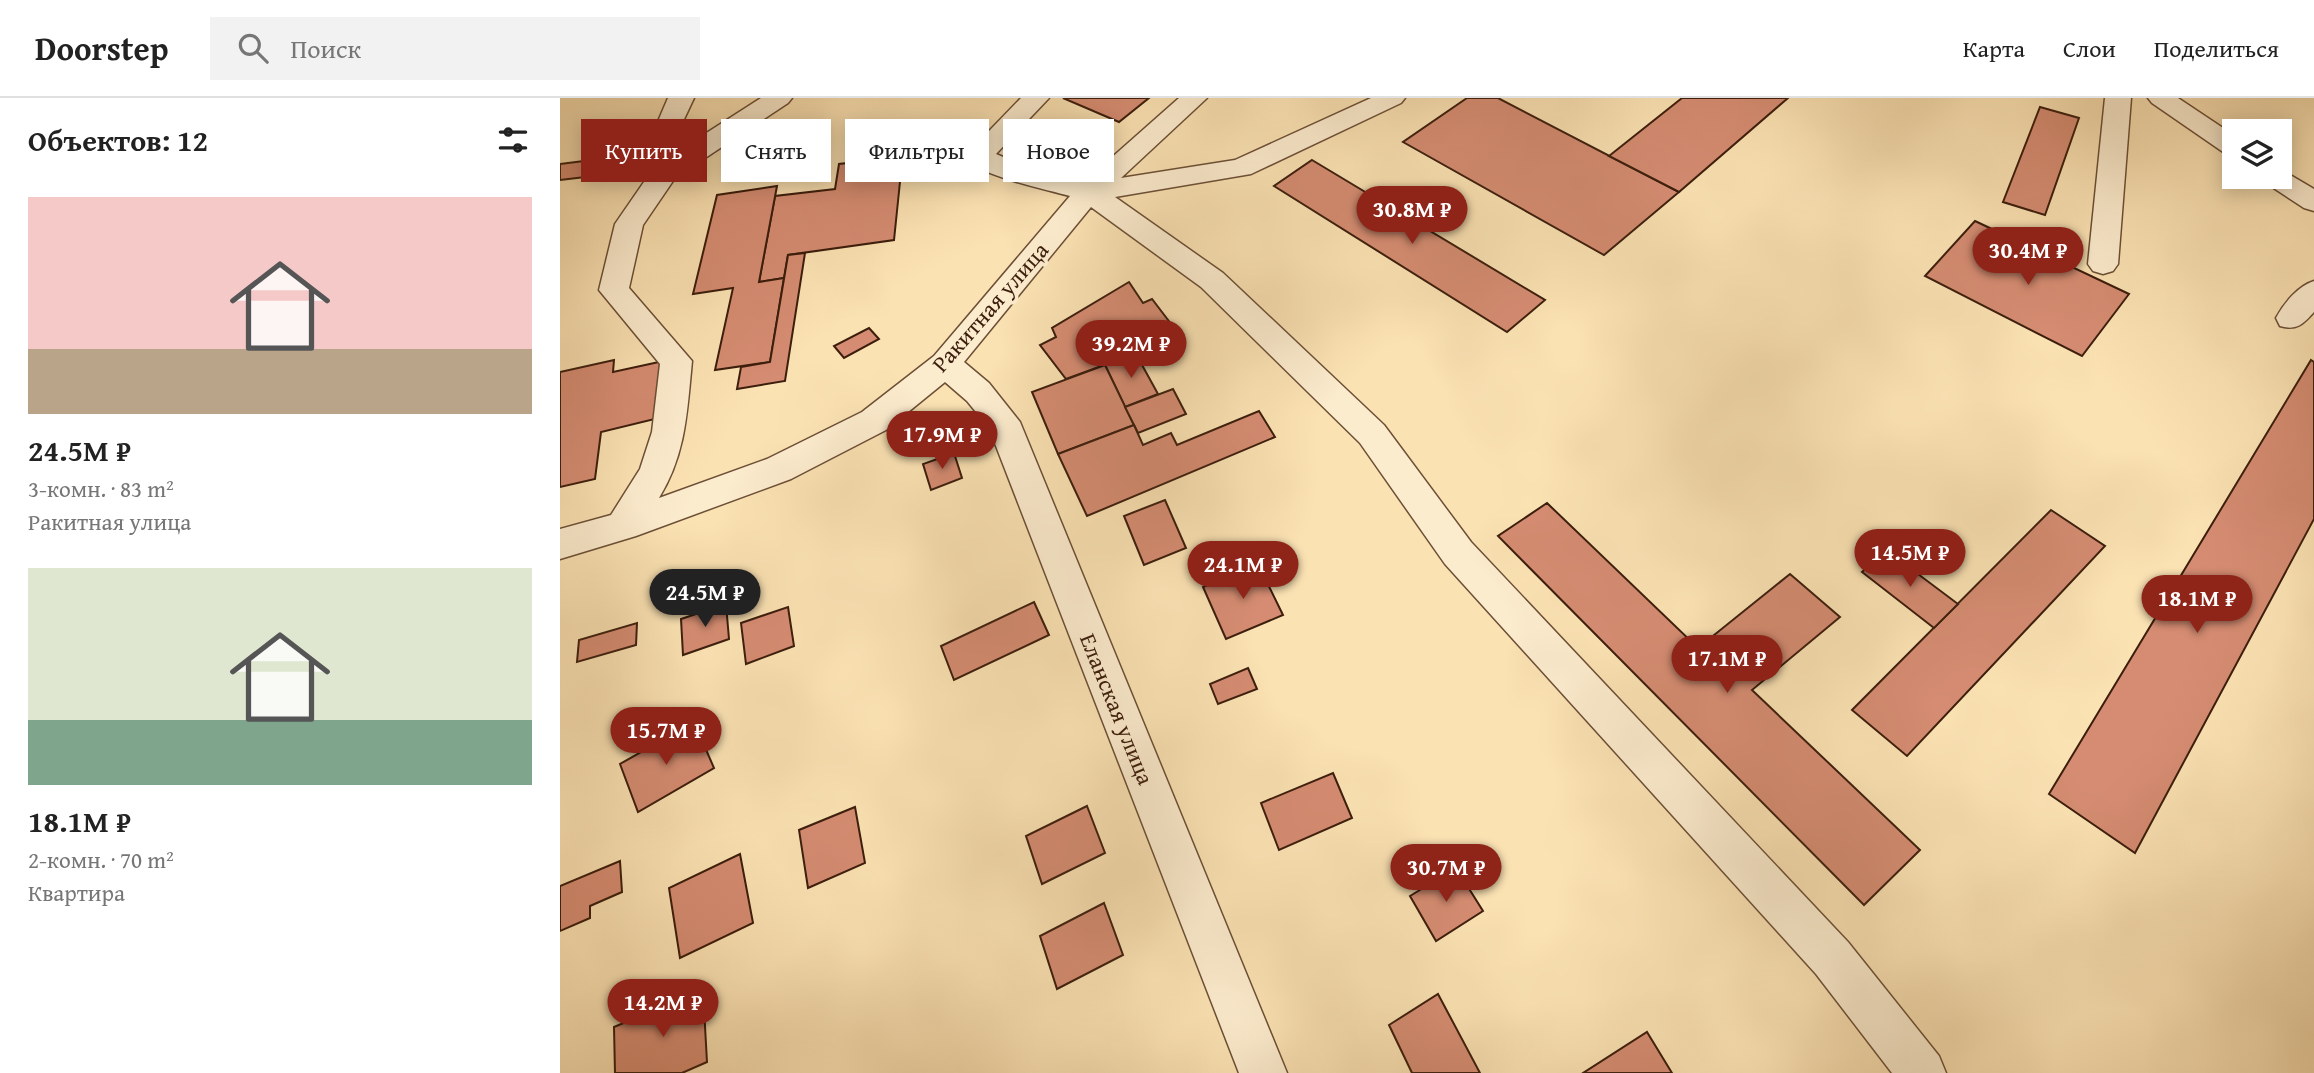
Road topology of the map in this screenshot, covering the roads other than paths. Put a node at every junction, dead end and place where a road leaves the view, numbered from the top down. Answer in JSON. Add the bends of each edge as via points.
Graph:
{"nodes":[{"id":1,"x":681,"y":98,"type":"edge"},
{"id":2,"x":779,"y":98,"type":"edge"},
{"id":3,"x":1036,"y":98,"type":"edge"},
{"id":4,"x":1194,"y":98,"type":"edge"},
{"id":5,"x":1392,"y":98,"type":"edge"},
{"id":6,"x":2118,"y":98,"type":"edge"},
{"id":7,"x":2161,"y":98,"type":"edge"},
{"id":8,"x":672,"y":119,"type":"edge"},
{"id":9,"x":2222,"y":139,"type":"edge"},
{"id":10,"x":2292,"y":188,"type":"edge"},
{"id":11,"x":1089,"y":192,"type":"junction"},
{"id":12,"x":2314,"y":202,"type":"edge"},
{"id":13,"x":2103,"y":264,"type":"dead end"},
{"id":14,"x":2314,"y":292,"type":"edge"},
{"id":15,"x":2291,"y":318,"type":"dead end"},
{"id":16,"x":945,"y":364,"type":"junction"},
{"id":17,"x":623,"y":526,"type":"junction"},
{"id":18,"x":560,"y":544,"type":"edge"},
{"id":19,"x":1263,"y":1073,"type":"edge"},
{"id":20,"x":1922,"y":1073,"type":"edge"}],
"edges":[{"from":1,"to":8,"type":"street"},
{"from":2,"to":17,"type":"street","via":[[665,172],[629,224],[614,290],[676,361],[670,432],[656,473]]},
{"from":3,"to":11,"type":"street","via":[[978,157]]},
{"from":4,"to":11,"type":"street","name":"Ракитная улица"},
{"from":5,"to":11,"type":"street","via":[[1241,168]]},
{"from":6,"to":13,"type":"street"},
{"from":7,"to":9,"type":"street"},
{"from":10,"to":12,"type":"street"},
{"from":11,"to":16,"type":"street","name":"Ракитная улица"},
{"from":11,"to":20,"type":"street","via":[[1212,280],[1372,434],[1458,553],[1832,958]]},
{"from":14,"to":15,"type":"street"},
{"from":16,"to":17,"type":"street","name":"Ракитная улица","via":[[874,421],[779,469]]},
{"from":16,"to":19,"type":"street","name":"Еланская улица","via":[[978,392],[1003,422]]},
{"from":17,"to":18,"type":"street","name":"Ракитная улица"}]}
